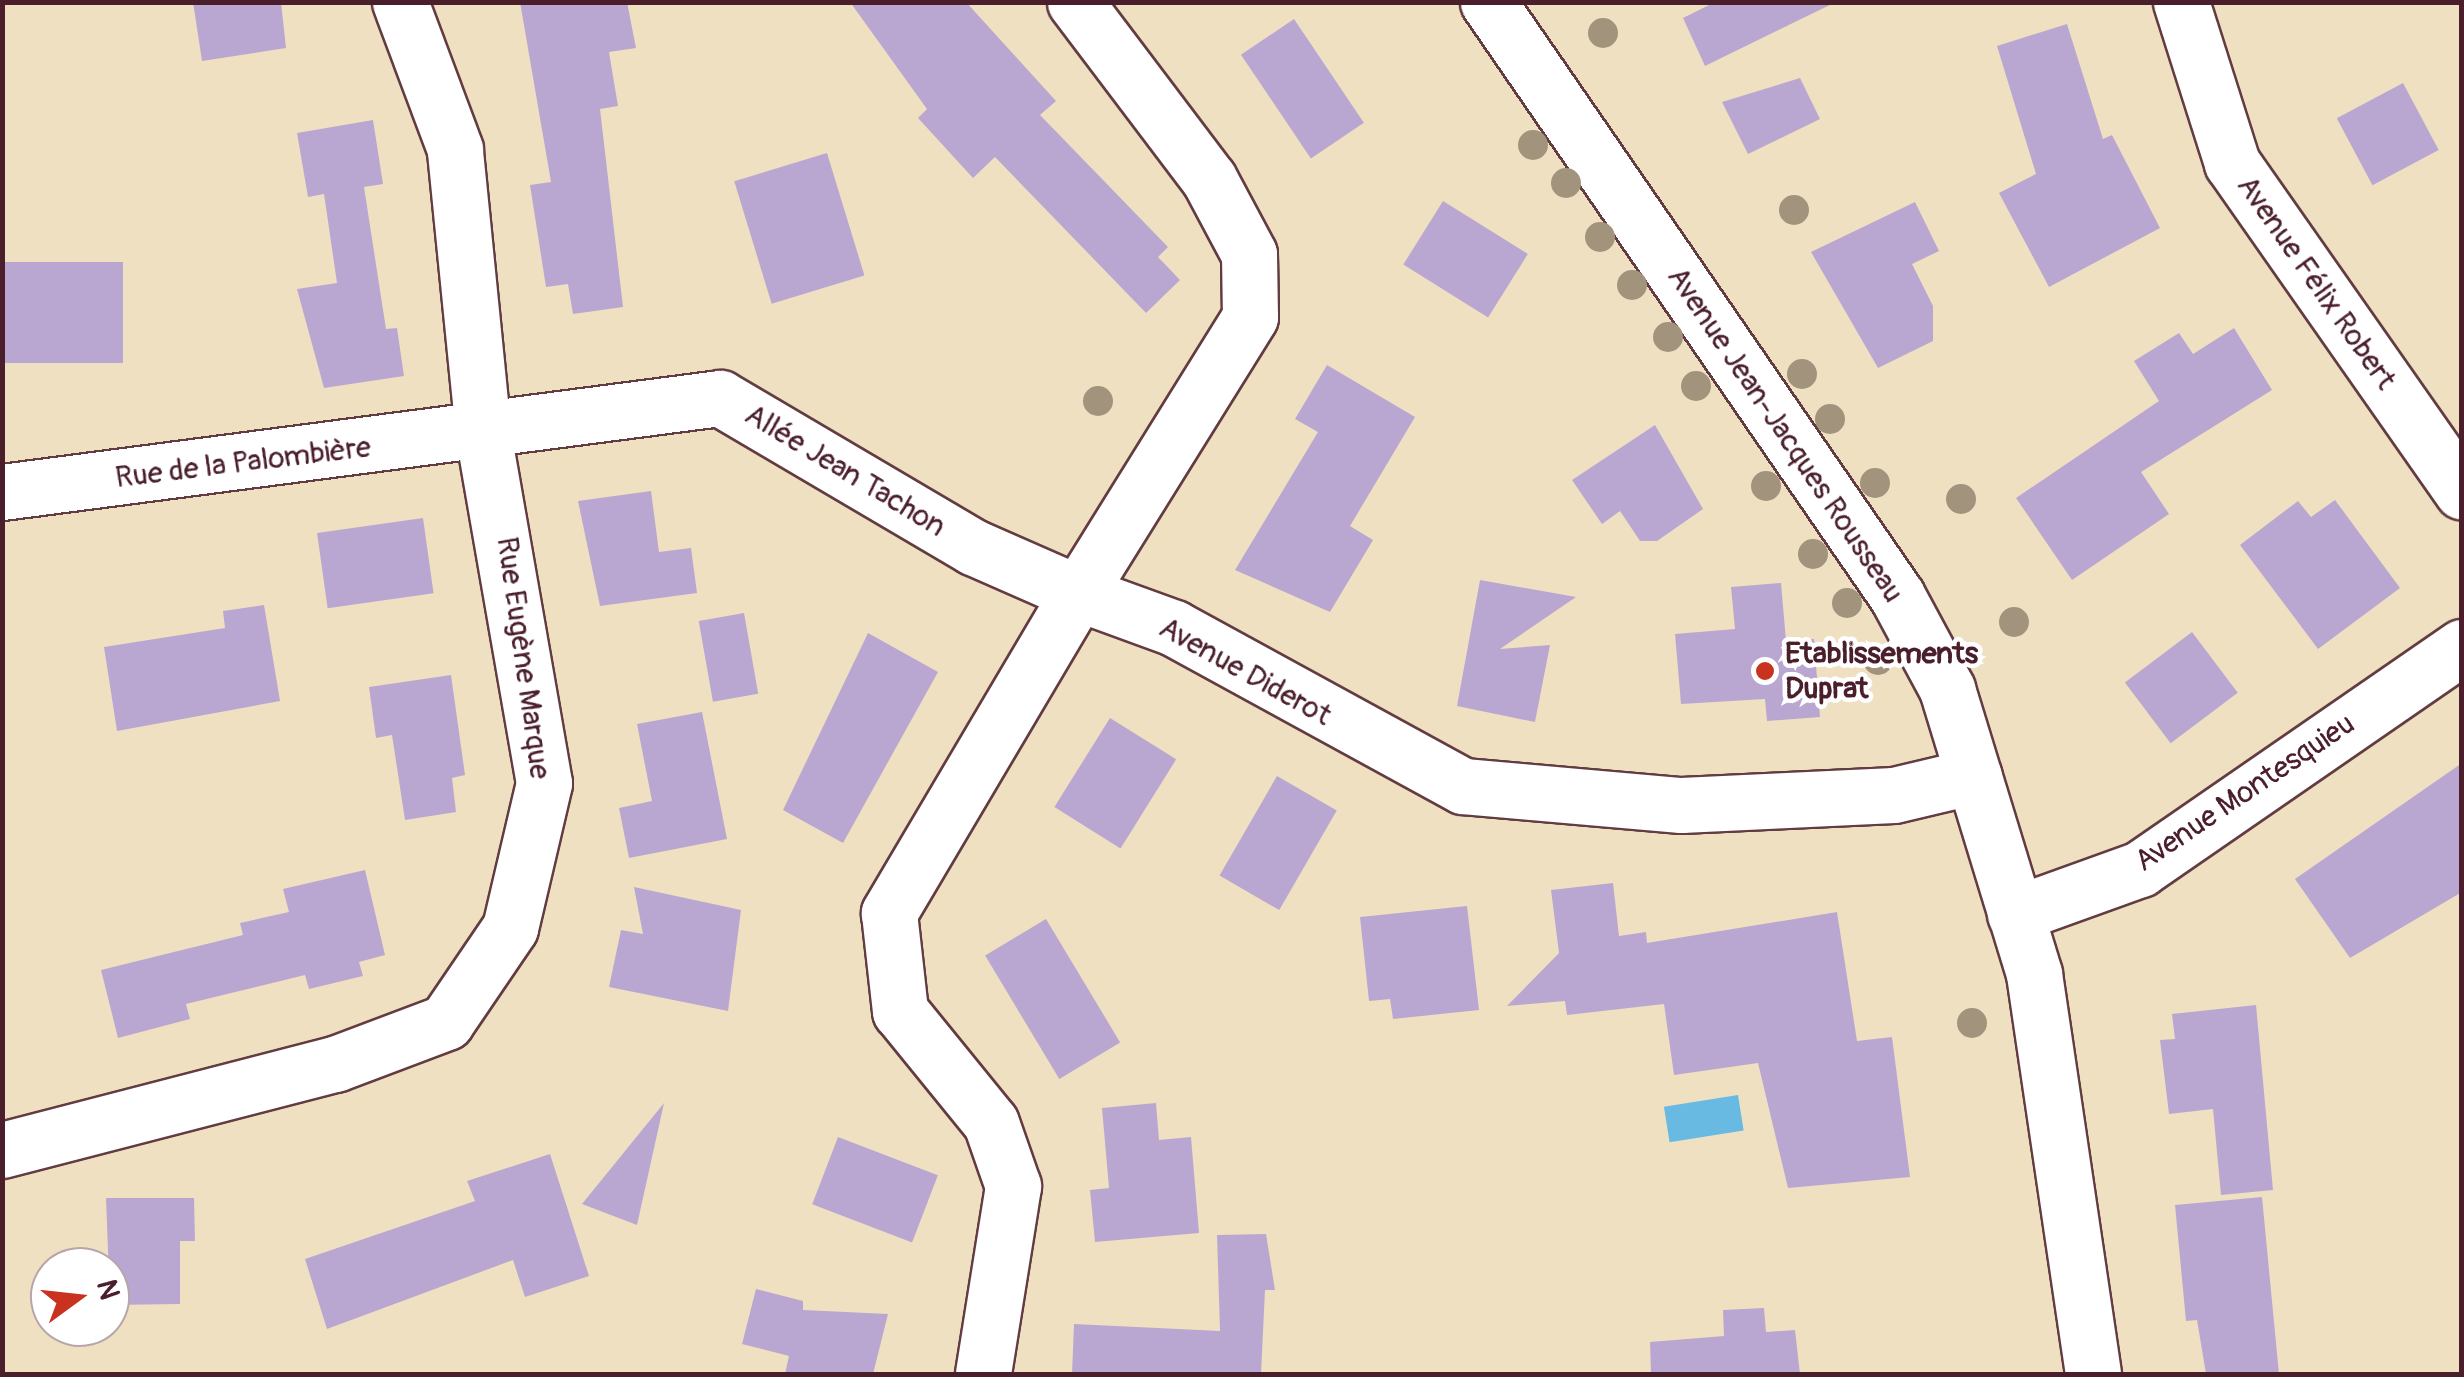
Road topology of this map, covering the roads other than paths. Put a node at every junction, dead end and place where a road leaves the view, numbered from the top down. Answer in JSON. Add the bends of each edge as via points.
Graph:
{"nodes":[{"id":1,"x":400,"y":2,"type":"edge"},
{"id":2,"x":1076,"y":2,"type":"edge"},
{"id":3,"x":1488,"y":2,"type":"edge"},
{"id":4,"x":2181,"y":2,"type":"edge"},
{"id":5,"x":484,"y":432,"type":"junction"},
{"id":6,"x":2,"y":492,"type":"edge"},
{"id":7,"x":2462,"y":492,"type":"edge"},
{"id":8,"x":1078,"y":592,"type":"junction"},
{"id":9,"x":2462,"y":647,"type":"edge"},
{"id":10,"x":1974,"y":776,"type":"junction"},
{"id":11,"x":2016,"y":914,"type":"junction"},
{"id":12,"x":2,"y":1150,"type":"edge"},
{"id":13,"x":983,"y":1374,"type":"edge"},
{"id":14,"x":2093,"y":1374,"type":"edge"}],
"edges":[{"from":1,"to":5,"type":"street","name":"Rue Eugène Marque","via":[[456,148]]},
{"from":2,"to":8,"type":"street","via":[[1209,179],[1249,254],[1250,317]]},
{"from":3,"to":10,"type":"street","name":"Avenue Jean-Jacques Rousseau","via":[[1897,596],[1946,689]]},
{"from":4,"to":7,"type":"street","name":"Avenue Félix Robert","via":[[2232,164]]},
{"from":5,"to":6,"type":"street","name":"Rue de la Palombière"},
{"from":5,"to":8,"type":"street","name":"Allée Jean Tachon","via":[[720,398],[973,547]]},
{"from":5,"to":12,"type":"street","name":"Rue Eugène Marque","via":[[544,783],[510,928],[446,1022],[334,1064]]},
{"from":8,"to":10,"type":"street","name":"Avenue Diderot","via":[[1174,628],[1463,786],[1681,805],[1894,796]]},
{"from":8,"to":13,"type":"street","via":[[889,913],[900,1011],[991,1122],[1013,1186]]},
{"from":9,"to":11,"type":"street","name":"Avenue Montesquieu","via":[[2140,868]]},
{"from":10,"to":11,"type":"street","name":"Avenue Jean-Jacques Rousseau"},
{"from":11,"to":14,"type":"street","name":"Avenue Jean-Jacques Rousseau","via":[[2063,1144]]}]}
